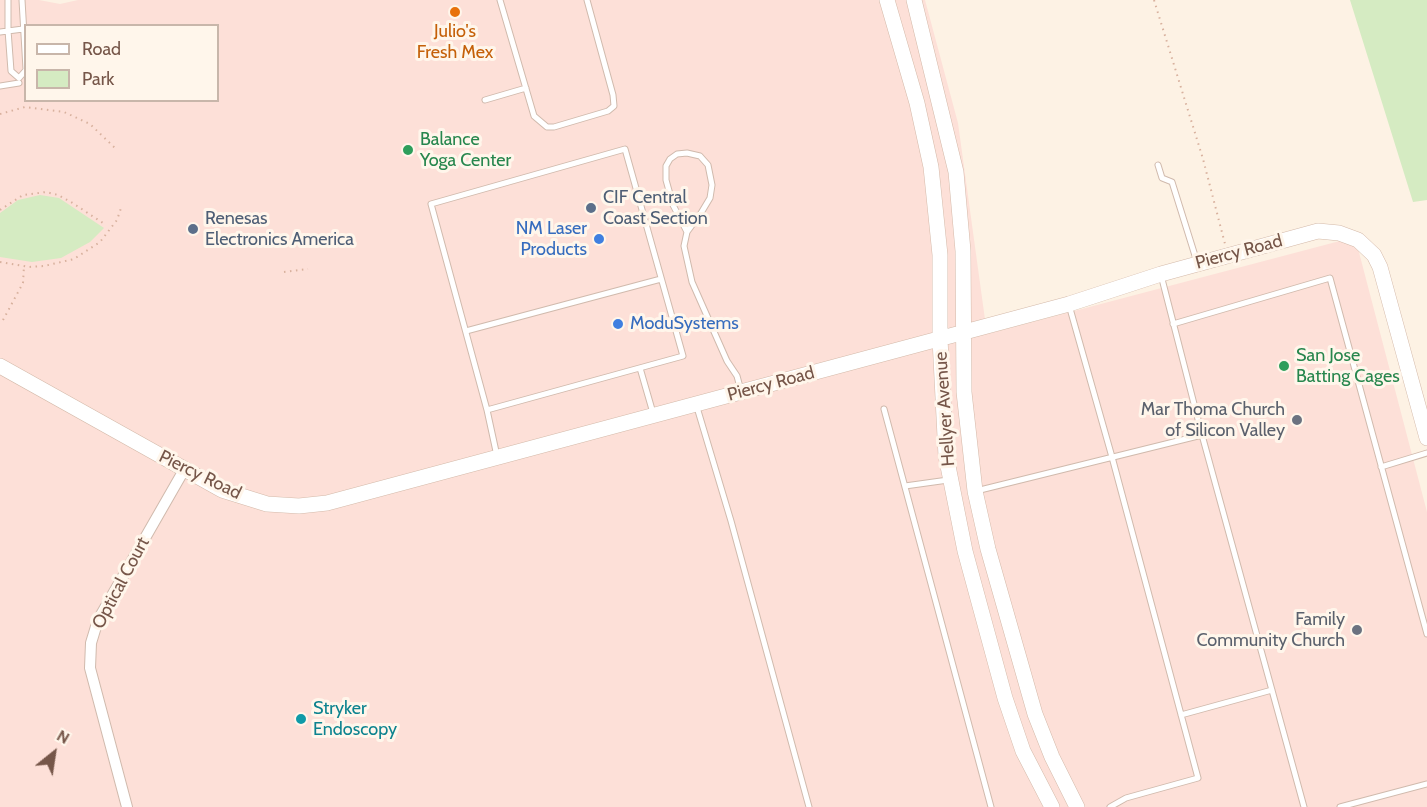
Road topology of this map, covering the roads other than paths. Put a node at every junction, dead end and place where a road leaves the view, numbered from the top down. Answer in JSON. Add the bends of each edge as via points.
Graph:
{"nodes":[{"id":1,"x":8,"y":0,"type":"edge"},
{"id":2,"x":22,"y":0,"type":"edge"},
{"id":3,"x":500,"y":0,"type":"edge"},
{"id":4,"x":587,"y":0,"type":"edge"},
{"id":5,"x":887,"y":0,"type":"edge"},
{"id":6,"x":915,"y":0,"type":"edge"},
{"id":7,"x":23,"y":29,"type":"junction"},
{"id":8,"x":8,"y":30,"type":"junction"},
{"id":9,"x":0,"y":32,"type":"edge"},
{"id":10,"x":24,"y":42,"type":"edge"},
{"id":11,"x":21,"y":81,"type":"edge"},
{"id":12,"x":0,"y":86,"type":"edge"},
{"id":13,"x":526,"y":88,"type":"junction"},
{"id":14,"x":485,"y":100,"type":"dead end"},
{"id":15,"x":1158,"y":165,"type":"dead end"},
{"id":16,"x":687,"y":232,"type":"junction"},
{"id":17,"x":1197,"y":264,"type":"junction"},
{"id":18,"x":1161,"y":274,"type":"junction"},
{"id":19,"x":661,"y":279,"type":"junction"},
{"id":20,"x":1069,"y":304,"type":"junction"},
{"id":21,"x":1173,"y":324,"type":"junction"},
{"id":22,"x":466,"y":331,"type":"junction"},
{"id":23,"x":964,"y":332,"type":"junction"},
{"id":24,"x":940,"y":339,"type":"junction"},
{"id":25,"x":0,"y":366,"type":"edge"},
{"id":26,"x":640,"y":368,"type":"junction"},
{"id":27,"x":741,"y":392,"type":"junction"},
{"id":28,"x":696,"y":404,"type":"junction"},
{"id":29,"x":884,"y":409,"type":"dead end"},
{"id":30,"x":487,"y":410,"type":"junction"},
{"id":31,"x":654,"y":416,"type":"junction"},
{"id":32,"x":1202,"y":435,"type":"junction"},
{"id":33,"x":1427,"y":438,"type":"edge"},
{"id":34,"x":1427,"y":453,"type":"edge"},
{"id":35,"x":498,"y":458,"type":"junction"},
{"id":36,"x":1113,"y":458,"type":"junction"},
{"id":37,"x":1381,"y":467,"type":"junction"},
{"id":38,"x":184,"y":470,"type":"junction"},
{"id":39,"x":950,"y":480,"type":"junction"},
{"id":40,"x":905,"y":486,"type":"junction"},
{"id":41,"x":975,"y":491,"type":"junction"},
{"id":42,"x":1427,"y":634,"type":"edge"},
{"id":43,"x":1272,"y":690,"type":"junction"},
{"id":44,"x":1181,"y":715,"type":"junction"},
{"id":45,"x":1427,"y":784,"type":"edge"},
{"id":46,"x":127,"y":807,"type":"edge"},
{"id":47,"x":809,"y":807,"type":"edge"},
{"id":48,"x":991,"y":807,"type":"edge"},
{"id":49,"x":1052,"y":807,"type":"edge"},
{"id":50,"x":1077,"y":807,"type":"edge"},
{"id":51,"x":1110,"y":807,"type":"edge"},
{"id":52,"x":1304,"y":807,"type":"edge"},
{"id":53,"x":1340,"y":807,"type":"edge"}],
"edges":[{"from":1,"to":8,"type":"lane"},
{"from":2,"to":7,"type":"lane"},
{"from":3,"to":13,"type":"lane"},
{"from":4,"to":13,"type":"lane","via":[[614,106],[547,127],[534,116]]},
{"from":5,"to":24,"type":"main road","name":"Hellyer Avenue","via":[[932,167],[940,255]]},
{"from":6,"to":23,"type":"main road","name":"Hellyer Avenue","via":[[956,172],[963,251]]},
{"from":7,"to":8,"type":"lane"},
{"from":7,"to":10,"type":"lane"},
{"from":8,"to":9,"type":"lane"},
{"from":8,"to":11,"type":"lane","via":[[11,71]]},
{"from":11,"to":12,"type":"lane"},
{"from":13,"to":14,"type":"lane"},
{"from":15,"to":17,"type":"lane","via":[[1162,178],[1172,182]]},
{"from":16,"to":16,"type":"lane","via":[[666,180],[670,159],[687,153],[700,156],[708,165],[712,185],[710,198]]},
{"from":16,"to":27,"type":"lane","via":[[684,246],[692,282]]},
{"from":17,"to":18,"type":"main road","name":"Piercy Road"},
{"from":17,"to":33,"type":"main road","name":"Piercy Road","via":[[1318,231],[1358,240],[1380,267]]},
{"from":18,"to":20,"type":"main road","name":"Piercy Road"},
{"from":18,"to":21,"type":"lane"},
{"from":19,"to":22,"type":"lane"},
{"from":19,"to":22,"type":"lane","via":[[625,149],[431,204]]},
{"from":19,"to":26,"type":"lane","via":[[683,356]]},
{"from":20,"to":23,"type":"main road","name":"Piercy Road"},
{"from":20,"to":36,"type":"lane"},
{"from":21,"to":32,"type":"lane"},
{"from":21,"to":37,"type":"lane","via":[[1330,278]]},
{"from":22,"to":30,"type":"lane"},
{"from":23,"to":24,"type":"main road","name":"Piercy Road"},
{"from":23,"to":41,"type":"main road","name":"Hellyer Avenue","via":[[964,392]]},
{"from":24,"to":27,"type":"main road","name":"Piercy Road"},
{"from":24,"to":39,"type":"main road","name":"Hellyer Avenue"},
{"from":25,"to":38,"type":"main road","name":"Piercy Road"},
{"from":26,"to":30,"type":"lane"},
{"from":26,"to":31,"type":"lane"},
{"from":27,"to":28,"type":"main road","name":"Piercy Road"},
{"from":28,"to":31,"type":"main road","name":"Piercy Road"},
{"from":28,"to":47,"type":"lane"},
{"from":29,"to":40,"type":"lane"},
{"from":30,"to":35,"type":"lane"},
{"from":31,"to":35,"type":"main road","name":"Piercy Road"},
{"from":32,"to":36,"type":"lane"},
{"from":32,"to":43,"type":"lane"},
{"from":34,"to":37,"type":"lane"},
{"from":35,"to":38,"type":"main road","name":"Piercy Road","via":[[327,503],[299,506],[267,504],[222,490]]},
{"from":36,"to":41,"type":"lane"},
{"from":36,"to":44,"type":"lane"},
{"from":37,"to":42,"type":"lane"},
{"from":38,"to":46,"type":"street","name":"Optical Court","via":[[98,620],[91,643],[90,668]]},
{"from":39,"to":40,"type":"lane"},
{"from":39,"to":49,"type":"main road","name":"Hellyer Avenue","via":[[1005,698],[1023,751]]},
{"from":40,"to":48,"type":"lane"},
{"from":41,"to":50,"type":"main road","name":"Hellyer Avenue","via":[[1035,714]]},
{"from":43,"to":44,"type":"lane"},
{"from":43,"to":52,"type":"lane"},
{"from":44,"to":51,"type":"lane","via":[[1198,778],[1126,798]]},
{"from":45,"to":53,"type":"lane"}]}
